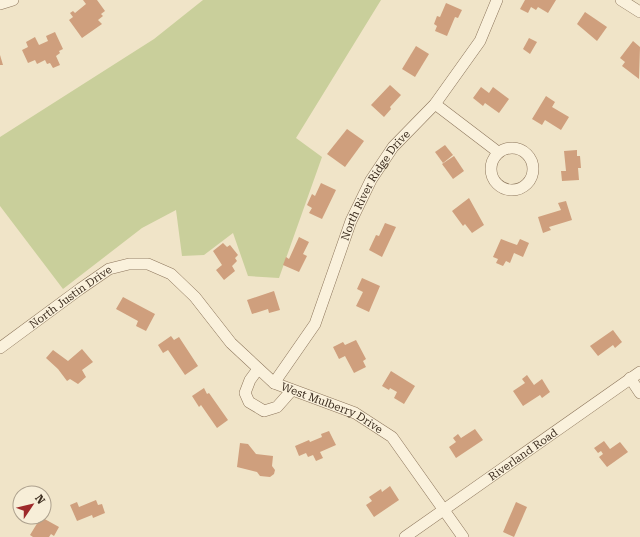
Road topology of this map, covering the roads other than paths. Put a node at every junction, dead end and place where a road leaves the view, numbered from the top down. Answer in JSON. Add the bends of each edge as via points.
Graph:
{"nodes":[{"id":1,"x":13,"y":0,"type":"edge"},
{"id":2,"x":498,"y":0,"type":"edge"},
{"id":3,"x":621,"y":0,"type":"edge"},
{"id":4,"x":0,"y":4,"type":"edge"},
{"id":5,"x":640,"y":12,"type":"edge"},
{"id":6,"x":435,"y":104,"type":"junction"},
{"id":7,"x":498,"y":152,"type":"dead end"},
{"id":8,"x":148,"y":264,"type":"joint"},
{"id":9,"x":0,"y":348,"type":"edge"},
{"id":10,"x":258,"y":369,"type":"junction"},
{"id":11,"x":640,"y":372,"type":"edge"},
{"id":12,"x":630,"y":378,"type":"junction"},
{"id":13,"x":274,"y":383,"type":"junction"},
{"id":14,"x":292,"y":390,"type":"junction"},
{"id":15,"x":640,"y":393,"type":"edge"},
{"id":16,"x":444,"y":509,"type":"junction"},
{"id":17,"x":405,"y":537,"type":"edge"},
{"id":18,"x":463,"y":537,"type":"edge"}],
"edges":[{"from":1,"to":4,"type":"street"},
{"from":2,"to":6,"type":"street","name":"North River Ridge Drive","via":[[480,41]]},
{"from":3,"to":5,"type":"street"},
{"from":6,"to":7,"type":"street"},
{"from":6,"to":13,"type":"street","name":"North River Ridge Drive","via":[[393,148],[371,180],[351,221],[315,324]]},
{"from":8,"to":9,"type":"street","name":"North Justin Drive","via":[[129,264],[109,269]]},
{"from":8,"to":10,"type":"street","name":"West Mulberry Drive","via":[[171,274],[190,292],[231,343]]},
{"from":10,"to":13,"type":"street","name":"West Mulberry Drive"},
{"from":10,"to":14,"type":"street","via":[[245,393],[249,402],[264,410],[277,407]]},
{"from":11,"to":12,"type":"street","name":"Riverland Road"},
{"from":12,"to":15,"type":"street"},
{"from":12,"to":16,"type":"street","name":"Riverland Road"},
{"from":13,"to":14,"type":"street","name":"West Mulberry Drive"},
{"from":14,"to":16,"type":"street","name":"West Mulberry Drive","via":[[355,413],[392,437]]},
{"from":16,"to":17,"type":"street","name":"Riverland Road"},
{"from":16,"to":18,"type":"street","name":"West Mulberry Drive"}]}
